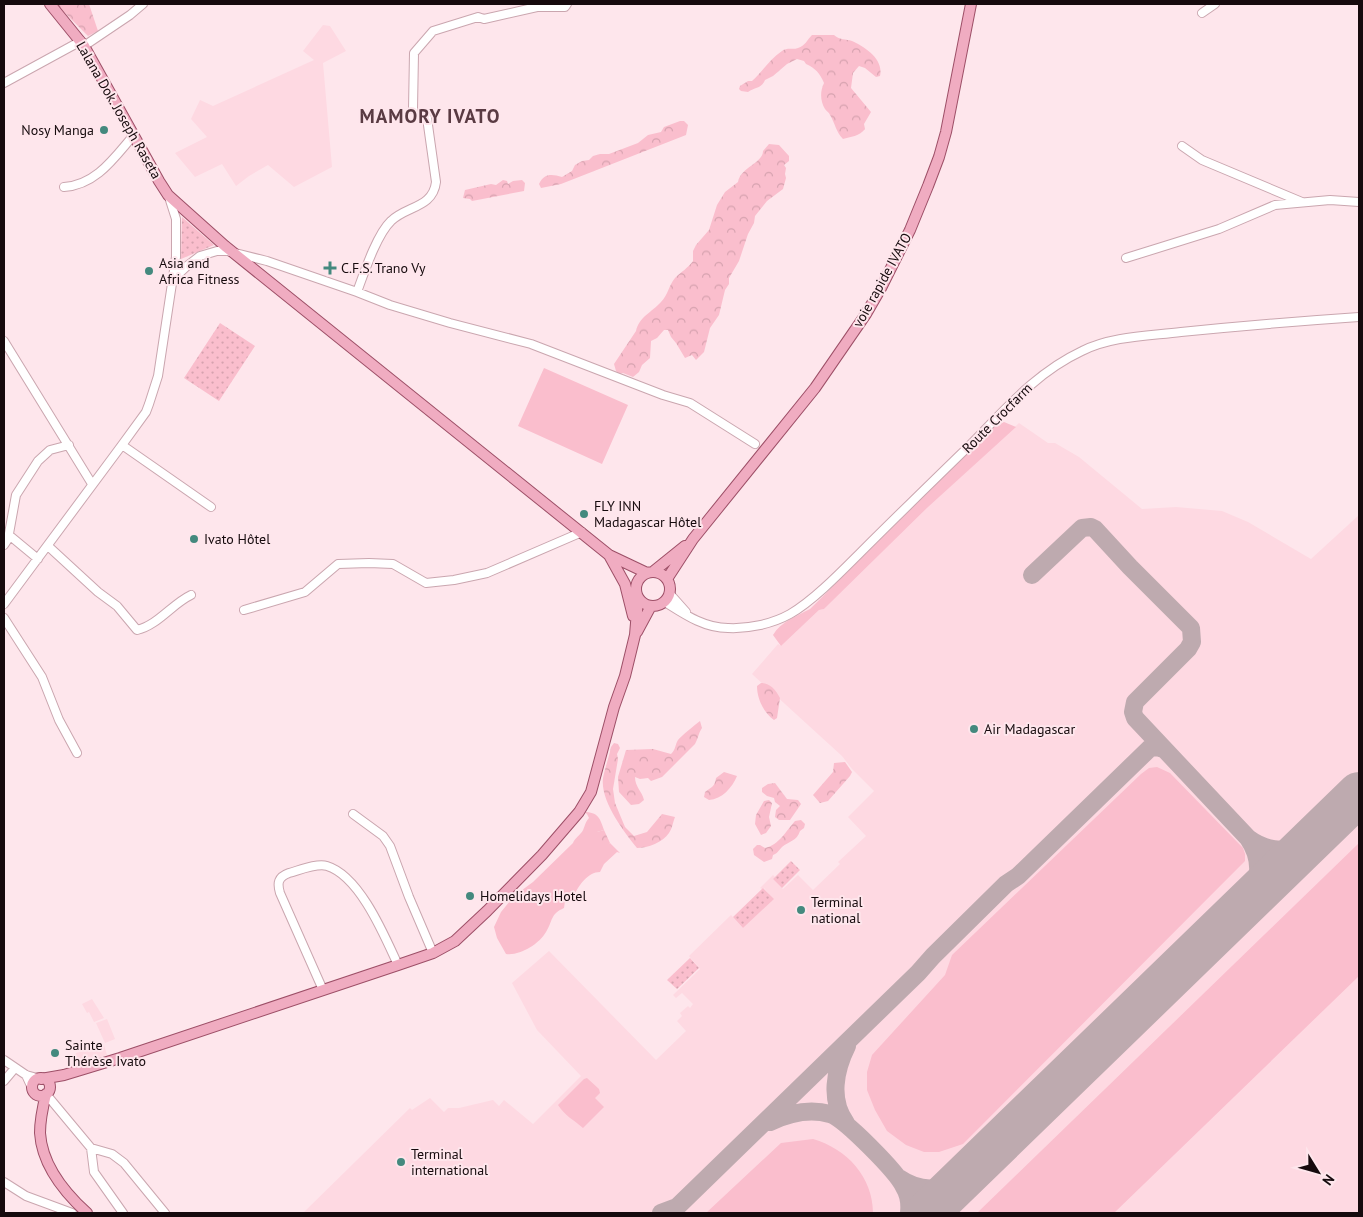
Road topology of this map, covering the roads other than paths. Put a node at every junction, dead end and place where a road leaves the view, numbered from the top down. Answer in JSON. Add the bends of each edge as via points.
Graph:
{"nodes":[{"id":1,"x":50,"y":4,"type":"edge"},
{"id":2,"x":143,"y":4,"type":"edge"},
{"id":3,"x":567,"y":4,"type":"edge"},
{"id":4,"x":972,"y":4,"type":"edge"},
{"id":5,"x":1215,"y":4,"type":"edge"},
{"id":6,"x":1202,"y":13,"type":"dead end"},
{"id":7,"x":83,"y":44,"type":"junction"},
{"id":8,"x":4,"y":83,"type":"edge"},
{"id":9,"x":413,"y":109,"type":"dead end"},
{"id":10,"x":428,"y":118,"type":"dead end"},
{"id":11,"x":133,"y":136,"type":"junction"},
{"id":12,"x":1182,"y":146,"type":"dead end"},
{"id":13,"x":64,"y":187,"type":"dead end"},
{"id":14,"x":168,"y":195,"type":"junction"},
{"id":15,"x":1302,"y":202,"type":"junction"},
{"id":16,"x":1359,"y":202,"type":"edge"},
{"id":17,"x":235,"y":253,"type":"junction"},
{"id":18,"x":1126,"y":258,"type":"dead end"},
{"id":19,"x":173,"y":279,"type":"junction"},
{"id":20,"x":356,"y":292,"type":"junction"},
{"id":21,"x":1359,"y":317,"type":"edge"},
{"id":22,"x":4,"y":341,"type":"edge"},
{"id":23,"x":69,"y":444,"type":"junction"},
{"id":24,"x":755,"y":444,"type":"dead end"},
{"id":25,"x":122,"y":446,"type":"junction"},
{"id":26,"x":92,"y":484,"type":"junction"},
{"id":27,"x":211,"y":507,"type":"dead end"},
{"id":28,"x":582,"y":532,"type":"junction"},
{"id":29,"x":9,"y":535,"type":"junction"},
{"id":30,"x":693,"y":539,"type":"junction"},
{"id":31,"x":4,"y":545,"type":"edge"},
{"id":32,"x":48,"y":546,"type":"junction"},
{"id":33,"x":609,"y":554,"type":"junction"},
{"id":34,"x":38,"y":559,"type":"junction"},
{"id":35,"x":650,"y":572,"type":"junction"},
{"id":36,"x":667,"y":579,"type":"junction"},
{"id":37,"x":191,"y":595,"type":"dead end"},
{"id":38,"x":637,"y":595,"type":"junction"},
{"id":39,"x":667,"y":598,"type":"junction"},
{"id":40,"x":4,"y":604,"type":"edge"},
{"id":41,"x":651,"y":606,"type":"junction"},
{"id":42,"x":244,"y":610,"type":"dead end"},
{"id":43,"x":4,"y":618,"type":"edge"},
{"id":44,"x":635,"y":635,"type":"junction"},
{"id":45,"x":76,"y":753,"type":"dead end"},
{"id":46,"x":353,"y":814,"type":"dead end"},
{"id":47,"x":433,"y":953,"type":"junction"},
{"id":48,"x":398,"y":965,"type":"junction"},
{"id":49,"x":323,"y":990,"type":"junction"},
{"id":50,"x":4,"y":1060,"type":"edge"},
{"id":51,"x":15,"y":1068,"type":"junction"},
{"id":52,"x":26,"y":1075,"type":"junction"},
{"id":53,"x":64,"y":1075,"type":"junction"},
{"id":54,"x":42,"y":1078,"type":"junction"},
{"id":55,"x":4,"y":1082,"type":"edge"},
{"id":56,"x":34,"y":1091,"type":"junction"},
{"id":57,"x":48,"y":1091,"type":"junction"},
{"id":58,"x":41,"y":1120,"type":"junction"},
{"id":59,"x":91,"y":1148,"type":"junction"},
{"id":60,"x":4,"y":1182,"type":"edge"},
{"id":61,"x":72,"y":1213,"type":"edge"},
{"id":62,"x":88,"y":1213,"type":"edge"},
{"id":63,"x":123,"y":1213,"type":"edge"},
{"id":64,"x":165,"y":1213,"type":"edge"}],
"edges":[{"from":1,"to":7,"type":"main road","name":"Lalana Dok. Joseph Raseta"},
{"from":2,"to":7,"type":"street"},
{"from":3,"to":9,"type":"street","via":[[565,7],[537,7],[484,19],[478,17],[433,32],[412,59]]},
{"from":4,"to":30,"type":"main road","name":"voie rapide IVATO","via":[[938,157],[910,230],[881,288],[815,388]]},
{"from":5,"to":6,"type":"street"},
{"from":7,"to":8,"type":"street"},
{"from":7,"to":11,"type":"main road","name":"Lalana Dok. Joseph Raseta"},
{"from":10,"to":20,"type":"street","via":[[435,189],[425,202],[396,216],[384,229]]},
{"from":11,"to":13,"type":"street","via":[[90,180]]},
{"from":11,"to":14,"type":"main road","name":"Lalana Dok. Joseph Raseta"},
{"from":12,"to":15,"type":"street","via":[[1202,160]]},
{"from":14,"to":17,"type":"main road","name":"Lalana Dok. Joseph Raseta"},
{"from":14,"to":19,"type":"street","via":[[176,219]]},
{"from":15,"to":16,"type":"street"},
{"from":15,"to":18,"type":"street","via":[[1275,205],[1219,229]]},
{"from":17,"to":19,"type":"street","via":[[218,251],[200,256]]},
{"from":17,"to":20,"type":"street"},
{"from":17,"to":28,"type":"main road","name":"Lalana Dok. Joseph Raseta"},
{"from":19,"to":25,"type":"street","via":[[154,390],[146,412]]},
{"from":20,"to":24,"type":"street","via":[[399,308],[531,344],[690,403]]},
{"from":21,"to":39,"type":"street","name":"Route Crocfarm","via":[[1130,338],[1095,345],[1041,375],[1017,396],[842,571],[790,614],[764,624],[726,628],[690,618]]},
{"from":22,"to":23,"type":"street"},
{"from":23,"to":26,"type":"street"},
{"from":23,"to":29,"type":"street","via":[[50,450],[38,461],[16,495]]},
{"from":25,"to":26,"type":"street"},
{"from":25,"to":27,"type":"street"},
{"from":26,"to":32,"type":"street"},
{"from":28,"to":33,"type":"main road","name":"Lalana Dok. Joseph Raseta"},
{"from":28,"to":42,"type":"street","via":[[487,572],[454,580],[426,582],[393,564],[338,564],[305,592]]},
{"from":29,"to":31,"type":"street"},
{"from":29,"to":34,"type":"street"},
{"from":30,"to":35,"type":"main road"},
{"from":30,"to":36,"type":"main road"},
{"from":32,"to":34,"type":"street"},
{"from":32,"to":37,"type":"street","via":[[117,606],[137,630],[147,627]]},
{"from":33,"to":35,"type":"main road"},
{"from":33,"to":38,"type":"main road"},
{"from":33,"to":44,"type":"main road","via":[[628,591]]},
{"from":34,"to":40,"type":"street"},
{"from":35,"to":36,"type":"main road","via":[[662,574]]},
{"from":35,"to":38,"type":"main road","via":[[640,577],[636,584]]},
{"from":36,"to":39,"type":"main road","via":[[670,586]]},
{"from":38,"to":41,"type":"main road","via":[[644,604]]},
{"from":38,"to":44,"type":"main road"},
{"from":39,"to":41,"type":"main road","via":[[659,605]]},
{"from":41,"to":44,"type":"main road"},
{"from":43,"to":45,"type":"street","via":[[42,677]]},
{"from":44,"to":47,"type":"main road","via":[[598,772],[580,812],[466,930]]},
{"from":46,"to":47,"type":"street","via":[[383,836],[390,846]]},
{"from":47,"to":48,"type":"main road"},
{"from":48,"to":49,"type":"main road"},
{"from":48,"to":49,"type":"street","via":[[366,900],[338,872],[321,865],[287,874],[278,883],[280,894]]},
{"from":49,"to":53,"type":"main road"},
{"from":50,"to":51,"type":"street"},
{"from":51,"to":52,"type":"street"},
{"from":51,"to":55,"type":"street"},
{"from":52,"to":54,"type":"street"},
{"from":52,"to":56,"type":"street"},
{"from":53,"to":54,"type":"main road"},
{"from":53,"to":57,"type":"main road"},
{"from":54,"to":56,"type":"main road","via":[[35,1081]]},
{"from":54,"to":57,"type":"main road","via":[[47,1081]]},
{"from":56,"to":57,"type":"main road","via":[[39,1096]]},
{"from":56,"to":58,"type":"main road"},
{"from":57,"to":58,"type":"main road"},
{"from":57,"to":59,"type":"street"},
{"from":58,"to":62,"type":"main road","via":[[42,1146],[51,1168],[64,1190]]},
{"from":59,"to":63,"type":"street","via":[[94,1172]]},
{"from":59,"to":64,"type":"street","via":[[112,1154],[124,1163]]},
{"from":60,"to":61,"type":"street","via":[[26,1196]]}]}
